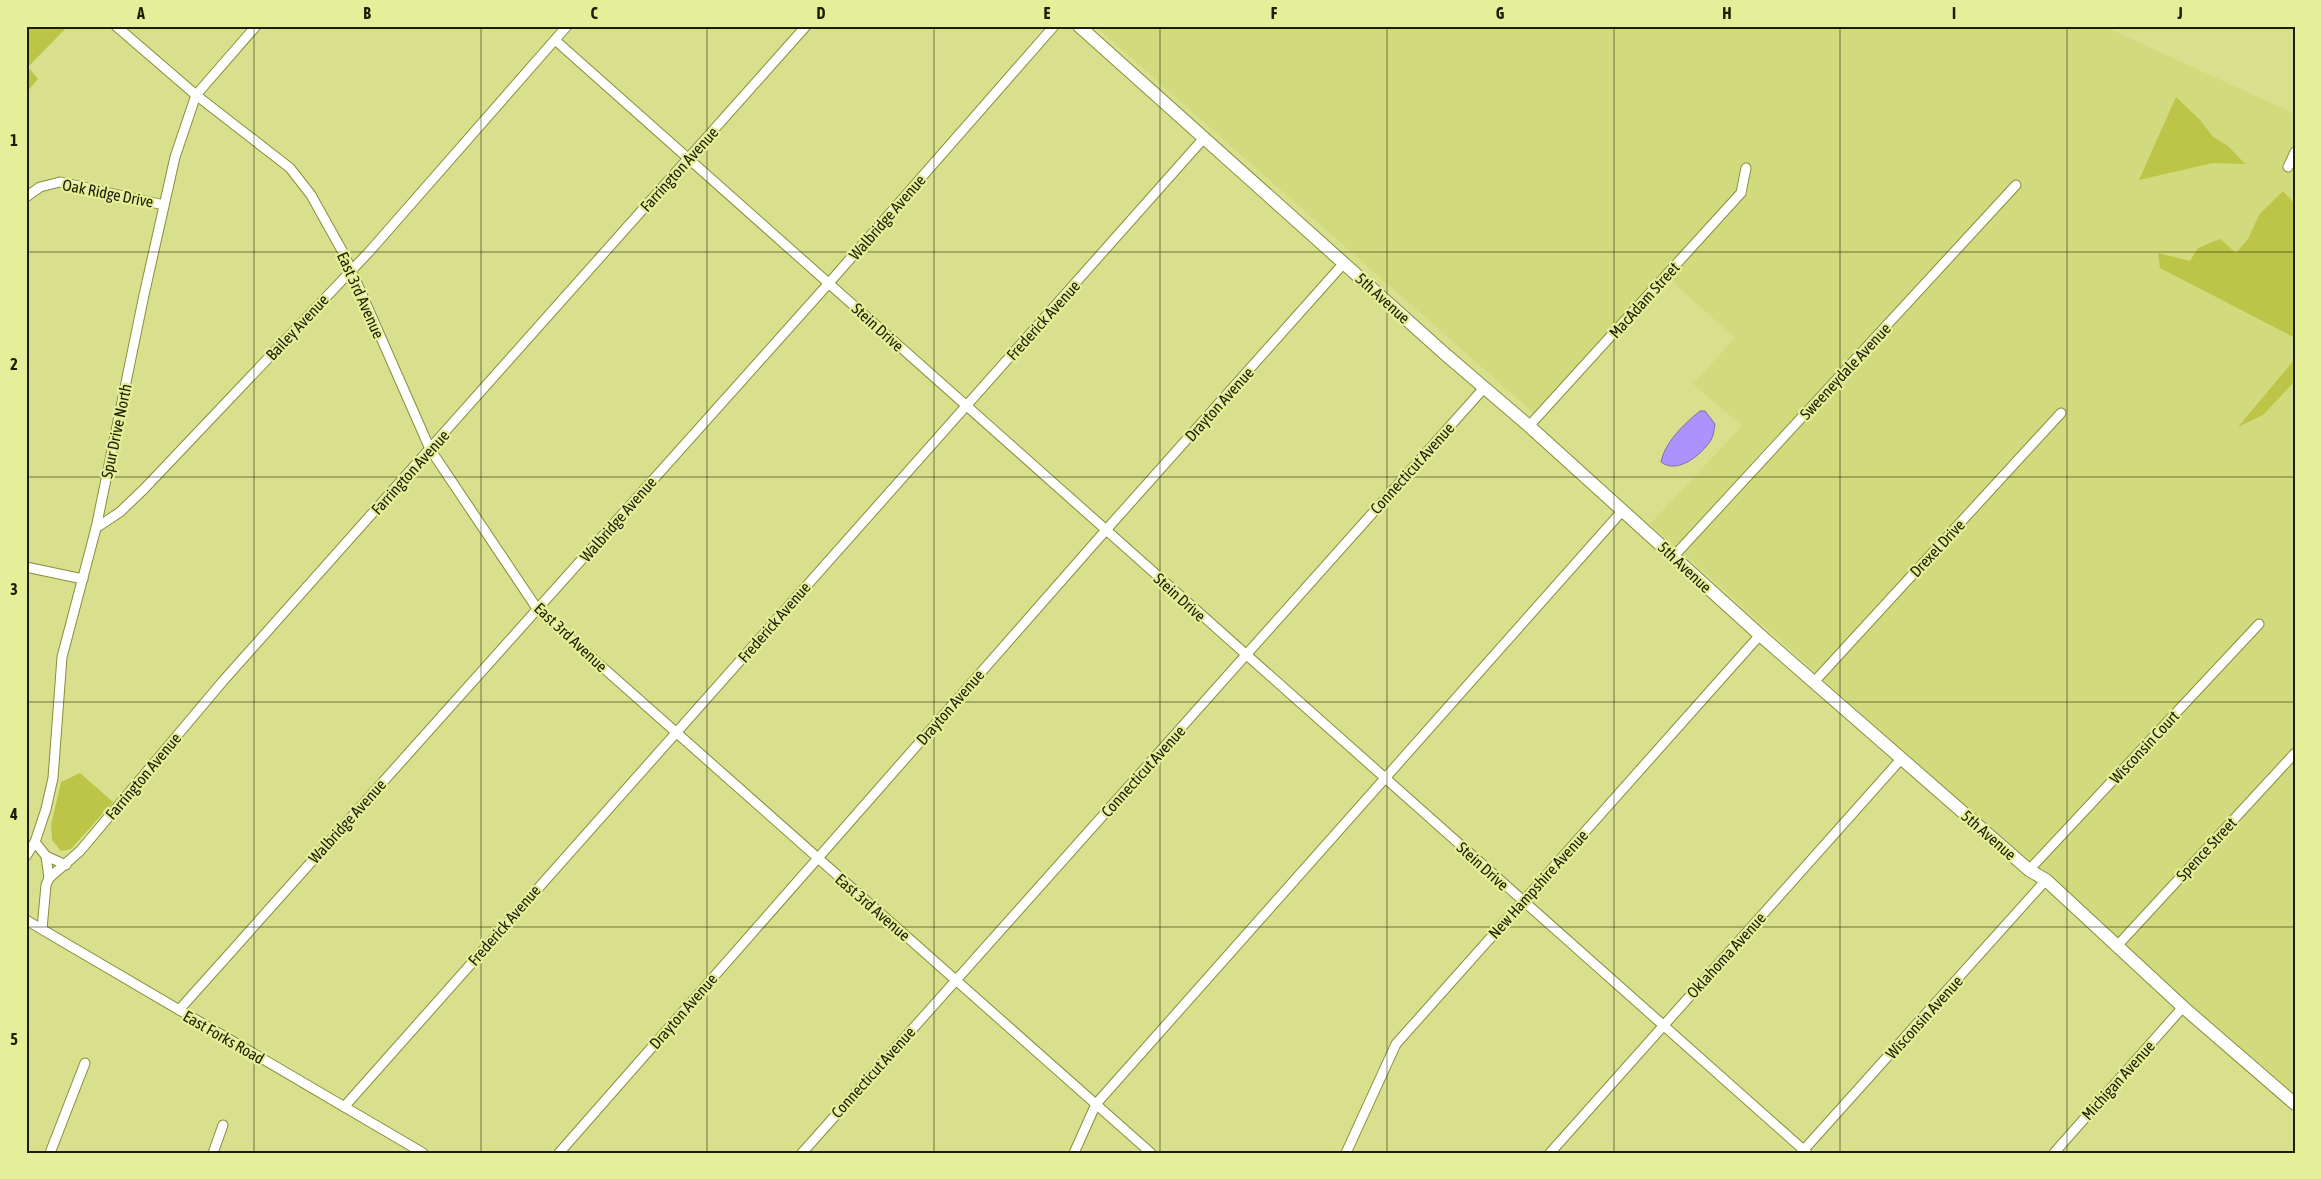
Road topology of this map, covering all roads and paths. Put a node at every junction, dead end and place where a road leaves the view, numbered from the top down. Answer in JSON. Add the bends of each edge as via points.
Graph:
{"nodes":[{"id":1,"x":116,"y":26,"type":"edge"},
{"id":2,"x":256,"y":26,"type":"edge"},
{"id":3,"x":567,"y":26,"type":"edge"},
{"id":4,"x":806,"y":26,"type":"edge"},
{"id":5,"x":1054,"y":26,"type":"edge"},
{"id":6,"x":1079,"y":26,"type":"edge"},
{"id":7,"x":555,"y":40,"type":"junction"},
{"id":8,"x":196,"y":95,"type":"junction"},
{"id":9,"x":1204,"y":138,"type":"junction"},
{"id":10,"x":2295,"y":152,"type":"edge"},
{"id":11,"x":688,"y":159,"type":"junction"},
{"id":12,"x":2288,"y":167,"type":"dead end"},
{"id":13,"x":1746,"y":168,"type":"dead end"},
{"id":14,"x":2016,"y":185,"type":"dead end"},
{"id":15,"x":26,"y":198,"type":"edge"},
{"id":16,"x":164,"y":205,"type":"junction"},
{"id":17,"x":1344,"y":264,"type":"junction"},
{"id":18,"x":351,"y":270,"type":"junction"},
{"id":19,"x":829,"y":283,"type":"junction"},
{"id":20,"x":1484,"y":388,"type":"junction"},
{"id":21,"x":966,"y":406,"type":"junction"},
{"id":22,"x":2060,"y":414,"type":"dead end"},
{"id":23,"x":1529,"y":426,"type":"junction"},
{"id":24,"x":430,"y":449,"type":"junction"},
{"id":25,"x":1622,"y":510,"type":"junction"},
{"id":26,"x":96,"y":528,"type":"junction"},
{"id":27,"x":1106,"y":530,"type":"junction"},
{"id":28,"x":1674,"y":556,"type":"junction"},
{"id":29,"x":26,"y":567,"type":"edge"},
{"id":30,"x":83,"y":579,"type":"junction"},
{"id":31,"x":538,"y":610,"type":"junction"},
{"id":32,"x":2259,"y":624,"type":"dead end"},
{"id":33,"x":1760,"y":636,"type":"junction"},
{"id":34,"x":1247,"y":656,"type":"junction"},
{"id":35,"x":1814,"y":682,"type":"junction"},
{"id":36,"x":677,"y":732,"type":"junction"},
{"id":37,"x":2295,"y":753,"type":"edge"},
{"id":38,"x":1902,"y":758,"type":"junction"},
{"id":39,"x":1384,"y":778,"type":"junction"},
{"id":40,"x":35,"y":842,"type":"junction"},
{"id":41,"x":26,"y":856,"type":"edge"},
{"id":42,"x":46,"y":856,"type":"junction"},
{"id":43,"x":818,"y":859,"type":"junction"},
{"id":44,"x":66,"y":865,"type":"junction"},
{"id":45,"x":2029,"y":870,"type":"junction"},
{"id":46,"x":49,"y":878,"type":"junction"},
{"id":47,"x":2046,"y":880,"type":"junction"},
{"id":48,"x":1523,"y":901,"type":"junction"},
{"id":49,"x":26,"y":920,"type":"edge"},
{"id":50,"x":42,"y":929,"type":"junction"},
{"id":51,"x":2117,"y":946,"type":"junction"},
{"id":52,"x":955,"y":980,"type":"junction"},
{"id":53,"x":2183,"y":1007,"type":"junction"},
{"id":54,"x":179,"y":1010,"type":"junction"},
{"id":55,"x":1663,"y":1026,"type":"junction"},
{"id":56,"x":85,"y":1063,"type":"dead end"},
{"id":57,"x":1096,"y":1104,"type":"junction"},
{"id":58,"x":2295,"y":1104,"type":"edge"},
{"id":59,"x":344,"y":1107,"type":"junction"},
{"id":60,"x":224,"y":1125,"type":"dead end"},
{"id":61,"x":1804,"y":1152,"type":"edge"},
{"id":62,"x":50,"y":1153,"type":"edge"},
{"id":63,"x":213,"y":1153,"type":"edge"},
{"id":64,"x":423,"y":1153,"type":"edge"},
{"id":65,"x":559,"y":1153,"type":"edge"},
{"id":66,"x":802,"y":1153,"type":"edge"},
{"id":67,"x":1074,"y":1153,"type":"edge"},
{"id":68,"x":1151,"y":1153,"type":"edge"},
{"id":69,"x":1346,"y":1153,"type":"edge"},
{"id":70,"x":1550,"y":1153,"type":"edge"},
{"id":71,"x":2054,"y":1153,"type":"edge"}],
"edges":[{"from":1,"to":8,"type":"street","name":"East 3rd Avenue"},
{"from":2,"to":8,"type":"street","name":"Spur Drive North"},
{"from":3,"to":7,"type":"street","name":"Bailey Avenue"},
{"from":4,"to":11,"type":"street","name":"Farrington Avenue"},
{"from":5,"to":19,"type":"street","name":"Walbridge Avenue"},
{"from":6,"to":9,"type":"main road","name":"5th Avenue"},
{"from":7,"to":11,"type":"street","name":"Stein Drive"},
{"from":7,"to":18,"type":"street","name":"Bailey Avenue"},
{"from":8,"to":16,"type":"street","name":"Spur Drive North","via":[[175,157]]},
{"from":8,"to":18,"type":"street","name":"East 3rd Avenue","via":[[290,168],[311,195]]},
{"from":9,"to":17,"type":"main road","name":"5th Avenue"},
{"from":9,"to":21,"type":"street","name":"Frederick Avenue"},
{"from":10,"to":12,"type":"street"},
{"from":11,"to":19,"type":"street","name":"Stein Drive"},
{"from":11,"to":24,"type":"street","name":"Farrington Avenue"},
{"from":13,"to":23,"type":"street","name":"MacAdam Street","via":[[1741,193]]},
{"from":14,"to":28,"type":"street","name":"Sweeneydale Avenue"},
{"from":15,"to":16,"type":"street","name":"Oak Ridge Drive","via":[[40,187],[60,182]]},
{"from":16,"to":26,"type":"street","name":"Spur Drive North"},
{"from":17,"to":20,"type":"main road","name":"5th Avenue"},
{"from":17,"to":27,"type":"street","name":"Drayton Avenue"},
{"from":18,"to":24,"type":"street","name":"East 3rd Avenue"},
{"from":18,"to":26,"type":"street","name":"Bailey Avenue","via":[[144,489],[120,512]]},
{"from":19,"to":21,"type":"street","name":"Stein Drive"},
{"from":19,"to":31,"type":"street","name":"Walbridge Avenue"},
{"from":20,"to":23,"type":"main road","name":"5th Avenue"},
{"from":20,"to":34,"type":"street","name":"Connecticut Avenue"},
{"from":21,"to":27,"type":"street","name":"Stein Drive"},
{"from":21,"to":36,"type":"street","name":"Frederick Avenue"},
{"from":22,"to":35,"type":"street","name":"Drexel Drive"},
{"from":23,"to":25,"type":"main road","name":"5th Avenue"},
{"from":24,"to":31,"type":"street","name":"East 3rd Avenue"},
{"from":24,"to":44,"type":"street","name":"Farrington Avenue","via":[[222,681]]},
{"from":25,"to":28,"type":"main road","name":"5th Avenue"},
{"from":25,"to":39,"type":"street"},
{"from":26,"to":30,"type":"street","name":"Spur Drive North"},
{"from":27,"to":34,"type":"street","name":"Stein Drive"},
{"from":27,"to":43,"type":"street","name":"Drayton Avenue"},
{"from":28,"to":33,"type":"main road","name":"5th Avenue"},
{"from":29,"to":30,"type":"street"},
{"from":30,"to":40,"type":"street","name":"Spur Drive North","via":[[62,657],[53,778]]},
{"from":31,"to":36,"type":"street","name":"East 3rd Avenue"},
{"from":31,"to":54,"type":"street","name":"Walbridge Avenue"},
{"from":32,"to":45,"type":"street","name":"Wisconsin Court"},
{"from":33,"to":35,"type":"main road","name":"5th Avenue"},
{"from":33,"to":48,"type":"street","name":"New Hampshire Avenue"},
{"from":34,"to":39,"type":"street","name":"Stein Drive"},
{"from":34,"to":52,"type":"street","name":"Connecticut Avenue"},
{"from":35,"to":38,"type":"main road","name":"5th Avenue"},
{"from":36,"to":43,"type":"street","name":"East 3rd Avenue"},
{"from":36,"to":59,"type":"street","name":"Frederick Avenue"},
{"from":37,"to":51,"type":"street","name":"Spence Street"},
{"from":38,"to":45,"type":"main road","name":"5th Avenue"},
{"from":38,"to":55,"type":"street","name":"Oklahoma Avenue"},
{"from":39,"to":48,"type":"street","name":"Stein Drive"},
{"from":39,"to":57,"type":"street"},
{"from":40,"to":41,"type":"street","name":"Spur Drive North"},
{"from":40,"to":42,"type":"street"},
{"from":42,"to":44,"type":"street"},
{"from":42,"to":46,"type":"street"},
{"from":43,"to":52,"type":"street","name":"East 3rd Avenue"},
{"from":43,"to":65,"type":"street","name":"Drayton Avenue"},
{"from":44,"to":46,"type":"street","name":"Farrington Avenue"},
{"from":45,"to":47,"type":"main road","name":"5th Avenue"},
{"from":46,"to":50,"type":"street"},
{"from":47,"to":51,"type":"main road","name":"5th Avenue"},
{"from":47,"to":61,"type":"street","name":"Wisconsin Avenue"},
{"from":48,"to":55,"type":"street","name":"Stein Drive"},
{"from":48,"to":69,"type":"street","name":"New Hampshire Avenue","via":[[1396,1044]]},
{"from":49,"to":50,"type":"street","name":"East Forks Road"},
{"from":50,"to":54,"type":"street","name":"East Forks Road"},
{"from":51,"to":53,"type":"main road","name":"5th Avenue"},
{"from":52,"to":57,"type":"street","name":"East 3rd Avenue"},
{"from":52,"to":66,"type":"street","name":"Connecticut Avenue"},
{"from":53,"to":58,"type":"main road","name":"5th Avenue"},
{"from":53,"to":71,"type":"street","name":"Michigan Avenue"},
{"from":54,"to":59,"type":"street","name":"East Forks Road"},
{"from":55,"to":61,"type":"street","name":"Stein Drive"},
{"from":55,"to":70,"type":"street","name":"Oklahoma Avenue"},
{"from":56,"to":62,"type":"street"},
{"from":57,"to":67,"type":"street"},
{"from":57,"to":68,"type":"street","name":"East 3rd Avenue"},
{"from":59,"to":64,"type":"street","name":"East Forks Road"},
{"from":60,"to":63,"type":"street"}]}
